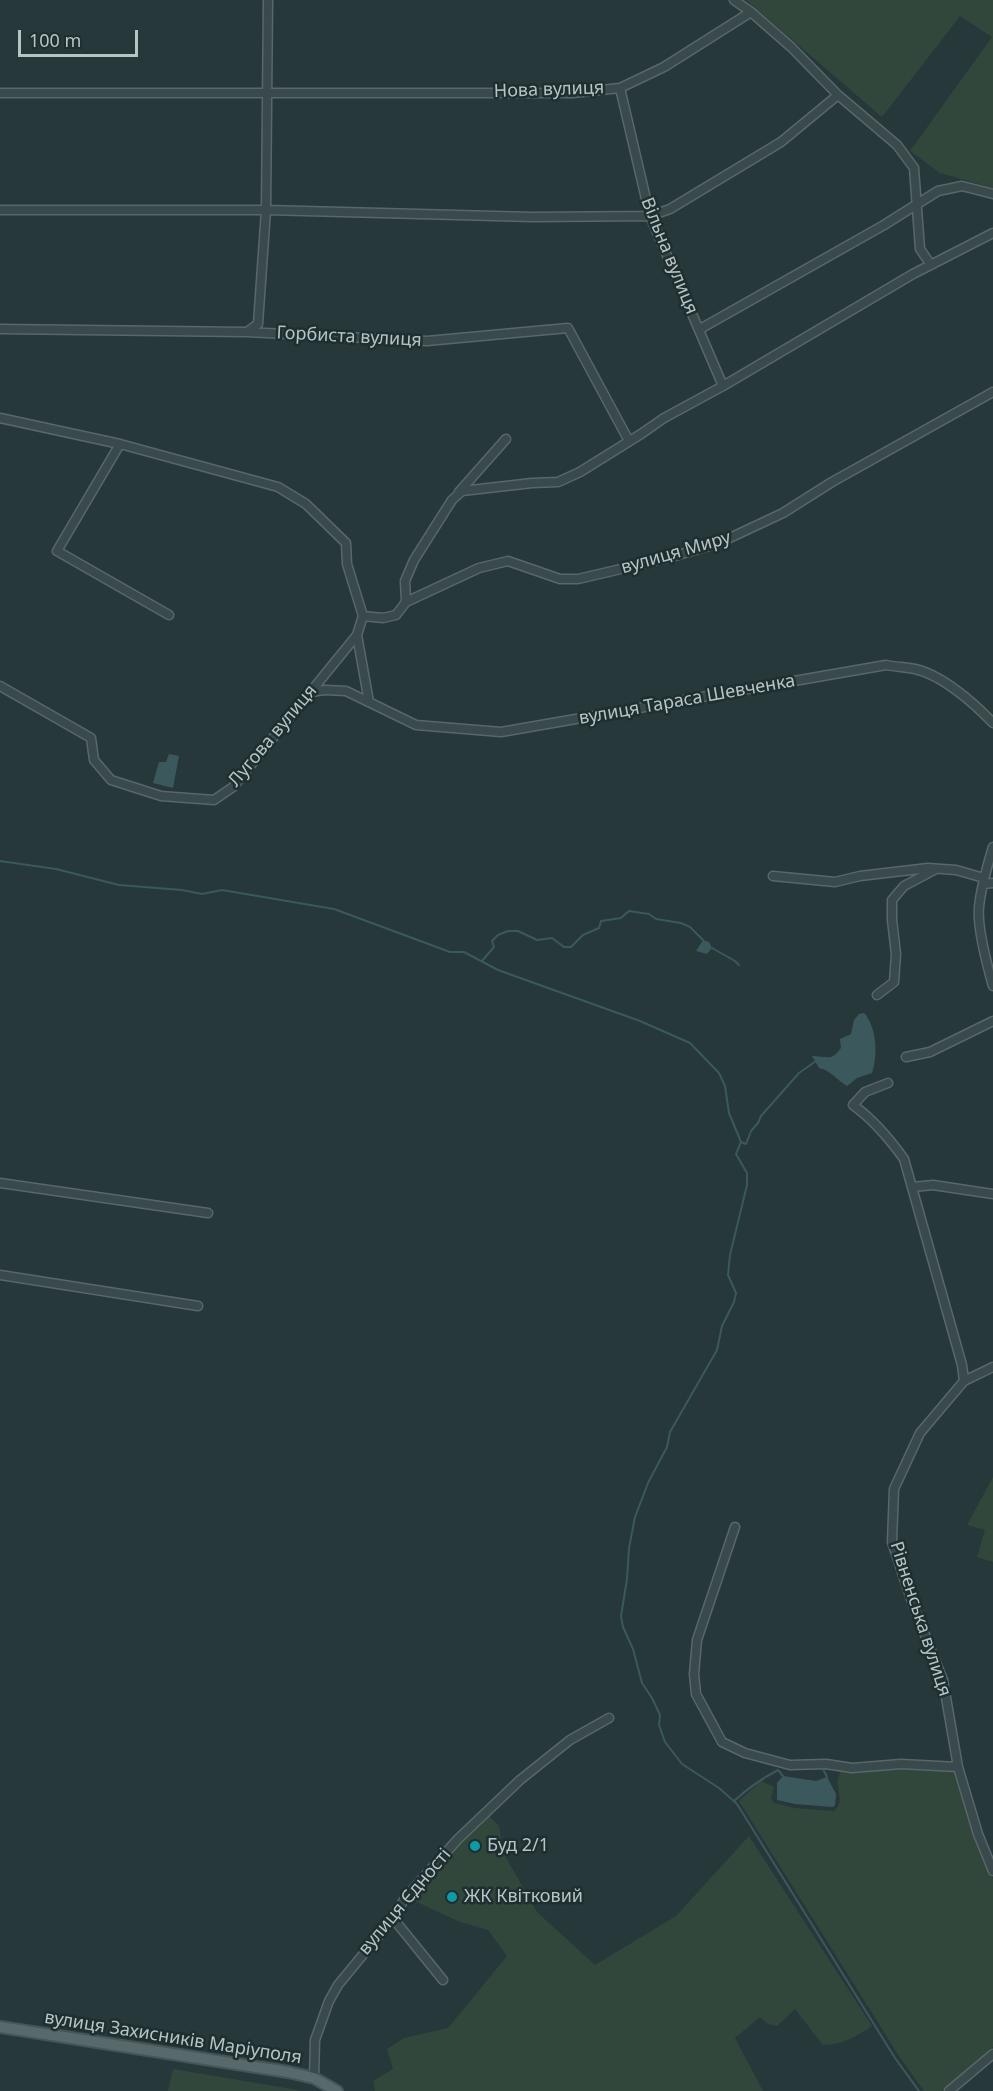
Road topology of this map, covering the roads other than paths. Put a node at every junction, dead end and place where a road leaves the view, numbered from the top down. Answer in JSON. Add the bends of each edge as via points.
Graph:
{"nodes":[{"id":1,"x":268,"y":0,"type":"edge"},
{"id":2,"x":734,"y":0,"type":"edge"},
{"id":3,"x":751,"y":12,"type":"junction"},
{"id":4,"x":620,"y":88,"type":"junction"},
{"id":5,"x":267,"y":92,"type":"junction"},
{"id":6,"x":0,"y":93,"type":"edge"},
{"id":7,"x":837,"y":95,"type":"junction"},
{"id":8,"x":993,"y":194,"type":"edge"},
{"id":9,"x":917,"y":204,"type":"junction"},
{"id":10,"x":0,"y":210,"type":"edge"},
{"id":11,"x":266,"y":210,"type":"junction"},
{"id":12,"x":650,"y":216,"type":"junction"},
{"id":13,"x":993,"y":233,"type":"edge"},
{"id":14,"x":932,"y":265,"type":"junction"},
{"id":15,"x":0,"y":329,"type":"edge"},
{"id":16,"x":700,"y":329,"type":"junction"},
{"id":17,"x":246,"y":332,"type":"junction"},
{"id":18,"x":723,"y":386,"type":"junction"},
{"id":19,"x":993,"y":392,"type":"edge"},
{"id":20,"x":0,"y":418,"type":"edge"},
{"id":21,"x":506,"y":439,"type":"dead end"},
{"id":22,"x":629,"y":441,"type":"junction"},
{"id":23,"x":120,"y":444,"type":"junction"},
{"id":24,"x":457,"y":495,"type":"junction"},
{"id":25,"x":406,"y":602,"type":"junction"},
{"id":26,"x":169,"y":615,"type":"dead end"},
{"id":27,"x":363,"y":615,"type":"junction"},
{"id":28,"x":357,"y":635,"type":"junction"},
{"id":29,"x":0,"y":686,"type":"edge"},
{"id":30,"x":310,"y":692,"type":"junction"},
{"id":31,"x":369,"y":702,"type":"junction"},
{"id":32,"x":993,"y":723,"type":"edge"},
{"id":33,"x":993,"y":847,"type":"edge"},
{"id":34,"x":937,"y":869,"type":"junction"},
{"id":35,"x":772,"y":876,"type":"dead end"},
{"id":36,"x":983,"y":881,"type":"junction"},
{"id":37,"x":993,"y":883,"type":"edge"},
{"id":38,"x":993,"y":986,"type":"edge"},
{"id":39,"x":877,"y":995,"type":"dead end"},
{"id":40,"x":993,"y":1022,"type":"edge"},
{"id":41,"x":906,"y":1057,"type":"dead end"},
{"id":42,"x":888,"y":1083,"type":"dead end"},
{"id":43,"x":0,"y":1183,"type":"edge"},
{"id":44,"x":913,"y":1187,"type":"junction"},
{"id":45,"x":993,"y":1194,"type":"edge"},
{"id":46,"x":208,"y":1213,"type":"dead end"},
{"id":47,"x":0,"y":1275,"type":"edge"},
{"id":48,"x":198,"y":1306,"type":"dead end"},
{"id":49,"x":993,"y":1367,"type":"edge"},
{"id":50,"x":964,"y":1381,"type":"junction"},
{"id":51,"x":735,"y":1527,"type":"dead end"},
{"id":52,"x":609,"y":1718,"type":"dead end"},
{"id":53,"x":958,"y":1767,"type":"junction"},
{"id":54,"x":993,"y":1871,"type":"edge"},
{"id":55,"x":392,"y":1917,"type":"junction"},
{"id":56,"x":443,"y":1980,"type":"dead end"},
{"id":57,"x":0,"y":2027,"type":"edge"},
{"id":58,"x":993,"y":2054,"type":"edge"},
{"id":59,"x":314,"y":2078,"type":"junction"},
{"id":60,"x":337,"y":2091,"type":"edge"},
{"id":61,"x":950,"y":2091,"type":"edge"}],
"edges":[{"from":1,"to":5,"type":"street"},
{"from":2,"to":3,"type":"street"},
{"from":3,"to":4,"type":"street","name":"Нова вулиця","via":[[664,67]]},
{"from":3,"to":7,"type":"street"},
{"from":4,"to":5,"type":"street","name":"Нова вулиця","via":[[573,93]]},
{"from":4,"to":12,"type":"street","name":"Вільна вулиця"},
{"from":5,"to":6,"type":"street","name":"Нова вулиця"},
{"from":5,"to":11,"type":"street"},
{"from":7,"to":9,"type":"street","via":[[897,145],[914,168]]},
{"from":7,"to":12,"type":"street","via":[[781,142],[670,209]]},
{"from":8,"to":9,"type":"street","via":[[962,186],[938,191]]},
{"from":9,"to":14,"type":"street","via":[[920,249]]},
{"from":9,"to":16,"type":"street"},
{"from":10,"to":11,"type":"street"},
{"from":11,"to":12,"type":"street"},
{"from":11,"to":17,"type":"street","via":[[258,324]]},
{"from":12,"to":16,"type":"street","name":"Вільна вулиця"},
{"from":13,"to":14,"type":"street"},
{"from":14,"to":18,"type":"street"},
{"from":15,"to":17,"type":"street","name":"Горбиста вулиця"},
{"from":16,"to":18,"type":"street","name":"Вільна вулиця"},
{"from":17,"to":22,"type":"street","name":"Горбиста вулиця","via":[[427,341],[568,328]]},
{"from":18,"to":22,"type":"street"},
{"from":19,"to":25,"type":"street","name":"вулиця Миру","via":[[783,513],[719,543],[578,579],[560,579],[508,561],[479,568]]},
{"from":20,"to":23,"type":"street"},
{"from":21,"to":24,"type":"street"},
{"from":22,"to":24,"type":"street","via":[[558,482],[470,489]]},
{"from":23,"to":26,"type":"street","via":[[57,551]]},
{"from":23,"to":27,"type":"street","via":[[278,487],[306,504],[346,543],[347,564]]},
{"from":24,"to":25,"type":"street","via":[[414,560],[405,581]]},
{"from":25,"to":27,"type":"street","name":"вулиця Миру","via":[[396,615]]},
{"from":27,"to":28,"type":"street"},
{"from":28,"to":30,"type":"street","name":"Лугова вулиця"},
{"from":28,"to":31,"type":"street"},
{"from":29,"to":30,"type":"street","name":"Лугова вулиця","via":[[90,738],[94,760],[111,780],[161,796],[214,800],[232,787]]},
{"from":30,"to":31,"type":"street","name":"вулиця Тараса Шевченка","via":[[346,691]]},
{"from":31,"to":32,"type":"street","name":"вулиця Тараса Шевченка","via":[[416,725],[501,732],[886,665],[916,669],[940,680]]},
{"from":33,"to":36,"type":"street"},
{"from":34,"to":35,"type":"street","via":[[835,882]]},
{"from":34,"to":36,"type":"street","via":[[956,870]]},
{"from":34,"to":39,"type":"street","via":[[904,886],[892,900],[894,982]]},
{"from":36,"to":37,"type":"street"},
{"from":36,"to":38,"type":"street","via":[[979,909]]},
{"from":40,"to":41,"type":"street","via":[[930,1052]]},
{"from":42,"to":44,"type":"street","via":[[865,1092],[853,1105],[886,1134],[904,1159]]},
{"from":43,"to":46,"type":"street"},
{"from":44,"to":45,"type":"street","via":[[933,1185]]},
{"from":44,"to":50,"type":"street"},
{"from":47,"to":48,"type":"street"},
{"from":49,"to":50,"type":"street","name":"Рівненська вулиця"},
{"from":50,"to":53,"type":"street","name":"Рівненська вулиця","via":[[920,1433],[894,1489],[892,1542],[943,1680]]},
{"from":51,"to":53,"type":"street","via":[[698,1640],[694,1674],[696,1694],[722,1742],[745,1753],[790,1765]]},
{"from":52,"to":55,"type":"street","name":"вулиця Єдності","via":[[570,1740],[520,1780],[458,1839]]},
{"from":53,"to":54,"type":"street","name":"Рівненська вулиця"},
{"from":55,"to":56,"type":"street"},
{"from":55,"to":59,"type":"street","name":"вулиця Єдності","via":[[329,2001],[315,2040]]},
{"from":57,"to":59,"type":"main road","name":"вулиця Захисників Маріуполя"},
{"from":58,"to":61,"type":"street"},
{"from":59,"to":60,"type":"main road","name":"вулиця Захисників Маріуполя"}]}
